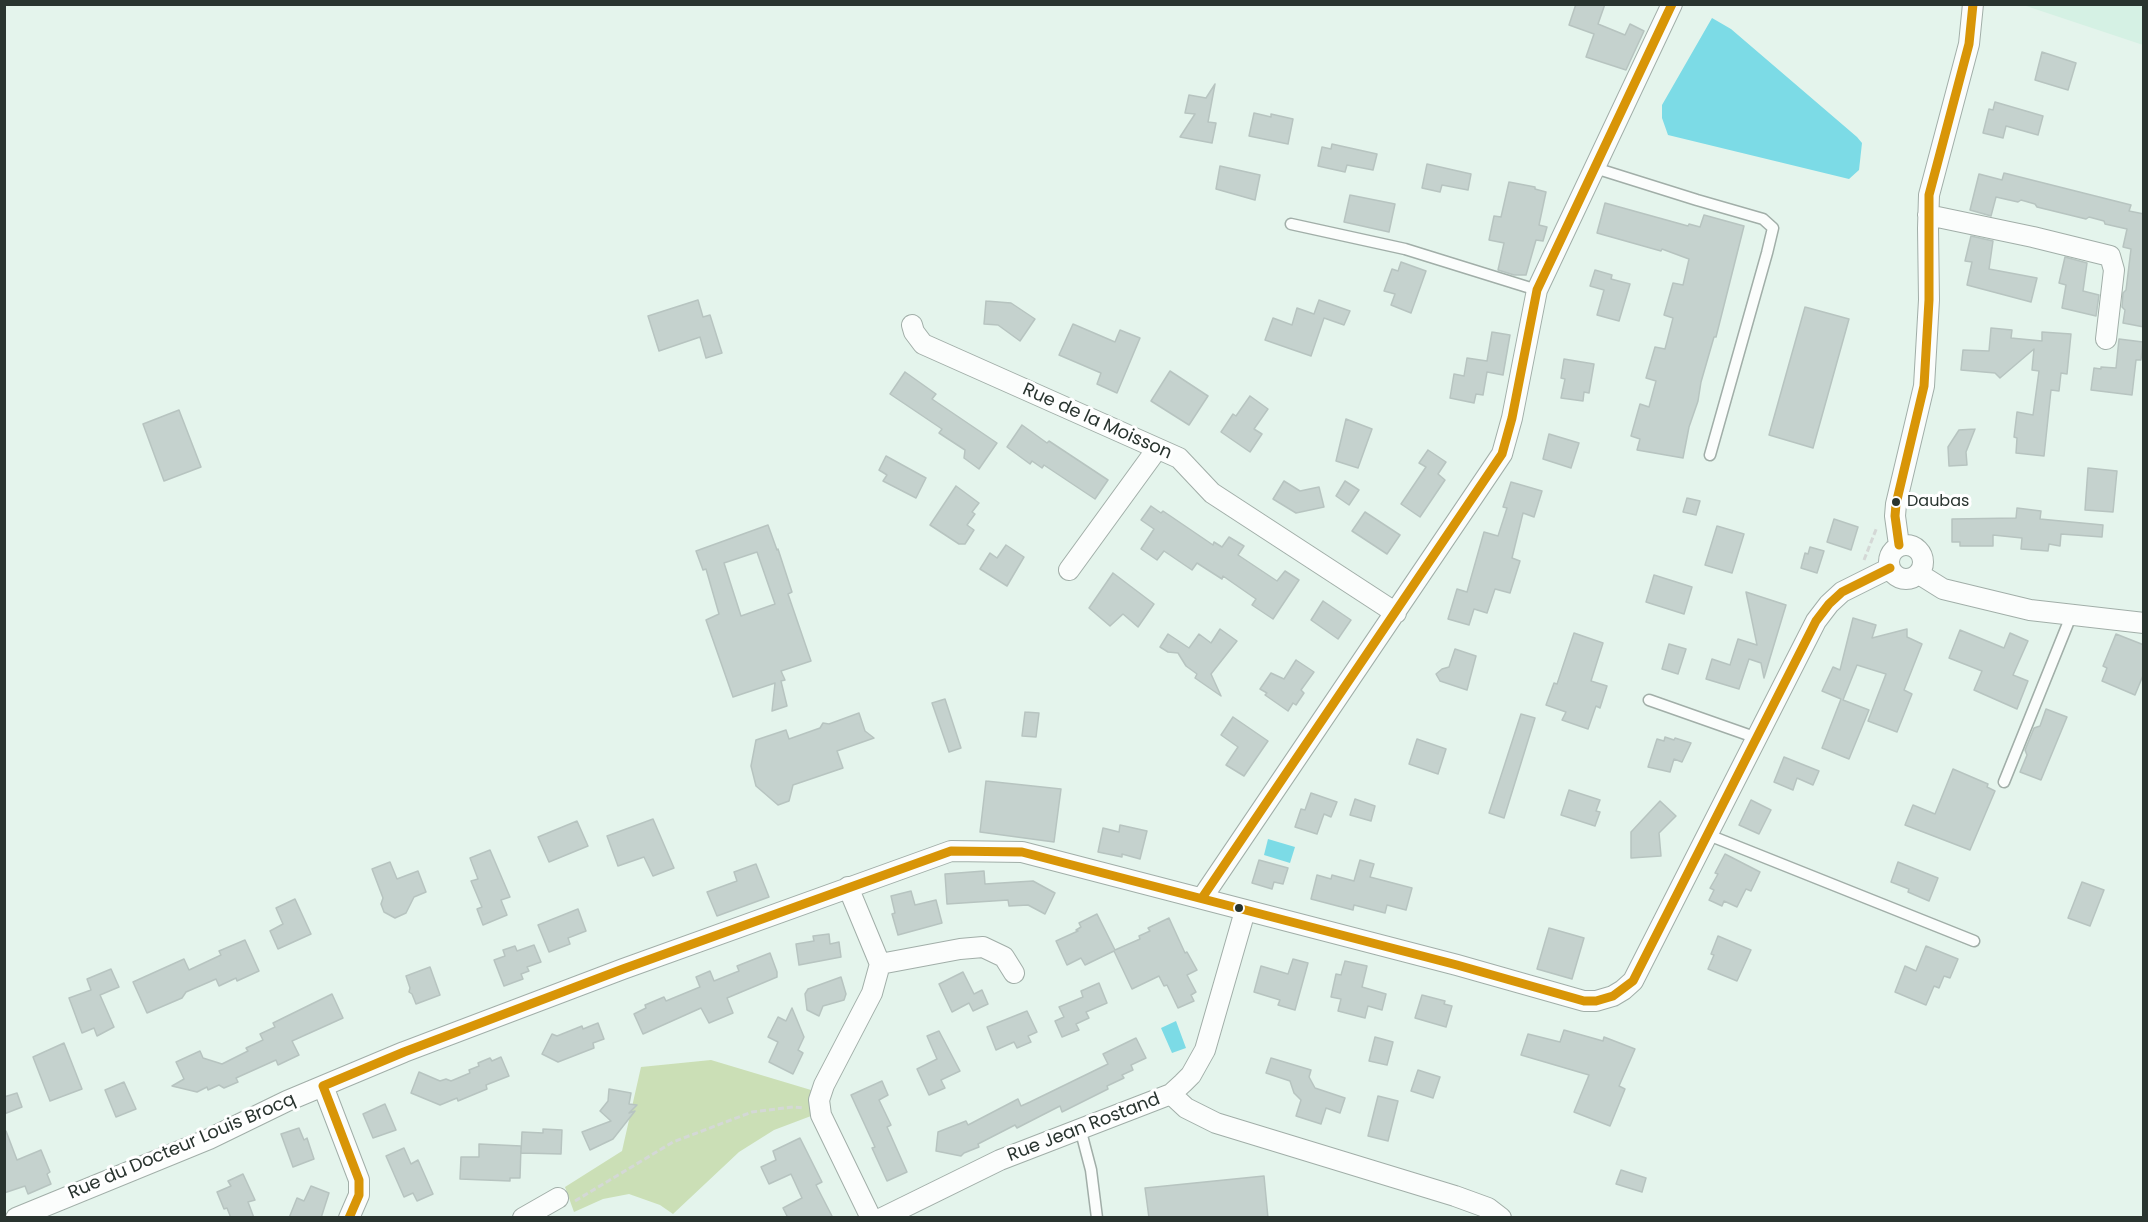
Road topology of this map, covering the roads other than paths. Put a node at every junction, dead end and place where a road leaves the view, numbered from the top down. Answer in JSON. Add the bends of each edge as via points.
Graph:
{"nodes":[{"id":1,"x":1672,"y":4,"type":"edge"},
{"id":2,"x":1973,"y":4,"type":"edge"},
{"id":3,"x":1595,"y":168,"type":"junction"},
{"id":4,"x":1928,"y":215,"type":"junction"},
{"id":5,"x":1291,"y":224,"type":"dead end"},
{"id":6,"x":1537,"y":290,"type":"junction"},
{"id":7,"x":912,"y":325,"type":"dead end"},
{"id":8,"x":2106,"y":339,"type":"dead end"},
{"id":9,"x":1157,"y":449,"type":"junction"},
{"id":10,"x":1710,"y":455,"type":"dead end"},
{"id":11,"x":1899,"y":546,"type":"junction"},
{"id":12,"x":1890,"y":568,"type":"junction"},
{"id":13,"x":1069,"y":570,"type":"dead end"},
{"id":14,"x":1919,"y":574,"type":"junction"},
{"id":15,"x":1396,"y":613,"type":"junction"},
{"id":16,"x":2071,"y":616,"type":"junction"},
{"id":17,"x":2144,"y":623,"type":"edge"},
{"id":18,"x":1649,"y":700,"type":"dead end"},
{"id":19,"x":1757,"y":738,"type":"junction"},
{"id":20,"x":2004,"y":782,"type":"dead end"},
{"id":21,"x":1706,"y":834,"type":"junction"},
{"id":22,"x":848,"y":887,"type":"junction"},
{"id":23,"x":1202,"y":898,"type":"junction"},
{"id":24,"x":1245,"y":911,"type":"junction"},
{"id":25,"x":1974,"y":940,"type":"dead end"},
{"id":26,"x":880,"y":964,"type":"junction"},
{"id":27,"x":1014,"y":973,"type":"dead end"},
{"id":28,"x":323,"y":1086,"type":"junction"},
{"id":29,"x":1171,"y":1094,"type":"junction"},
{"id":30,"x":1080,"y":1128,"type":"junction"},
{"id":31,"x":558,"y":1198,"type":"road end"},
{"id":32,"x":16,"y":1218,"type":"edge"},
{"id":33,"x":349,"y":1218,"type":"edge"},
{"id":34,"x":523,"y":1218,"type":"edge"},
{"id":35,"x":870,"y":1218,"type":"edge"},
{"id":36,"x":882,"y":1218,"type":"edge"},
{"id":37,"x":1097,"y":1218,"type":"edge"},
{"id":38,"x":1501,"y":1218,"type":"edge"}],
"edges":[{"from":1,"to":3,"type":"street"},
{"from":2,"to":4,"type":"street","via":[[1969,44],[1929,195]]},
{"from":3,"to":6,"type":"street"},
{"from":3,"to":10,"type":"lane","via":[[1763,219],[1773,228]]},
{"from":4,"to":8,"type":"street","via":[[2110,256],[2114,270]]},
{"from":4,"to":11,"type":"street","via":[[1924,386],[1896,504]]},
{"from":5,"to":6,"type":"lane","via":[[1405,249]]},
{"from":6,"to":15,"type":"street","via":[[1502,454]]},
{"from":7,"to":9,"type":"street","name":"Rue de la Moisson","via":[[923,344]]},
{"from":9,"to":13,"type":"street"},
{"from":9,"to":15,"type":"street","name":"Rue de la Moisson","via":[[1179,458],[1212,493]]},
{"from":11,"to":12,"type":"street","via":[[1890,555]]},
{"from":11,"to":14,"type":"street","via":[[1911,544],[1921,552],[1924,563]]},
{"from":12,"to":14,"type":"street","via":[[1903,579]]},
{"from":12,"to":19,"type":"street","name":"Rue du Docteur Louis Brocq","via":[[1842,592],[1829,604],[1811,631]]},
{"from":14,"to":16,"type":"street","via":[[1942,589]]},
{"from":15,"to":23,"type":"street"},
{"from":16,"to":17,"type":"street"},
{"from":16,"to":20,"type":"lane"},
{"from":18,"to":19,"type":"lane"},
{"from":19,"to":21,"type":"street","name":"Rue du Docteur Louis Brocq"},
{"from":21,"to":24,"type":"street","name":"Rue du Docteur Louis Brocq","via":[[1632,981],[1613,996],[1596,1000],[1584,1001]]},
{"from":21,"to":25,"type":"lane"},
{"from":22,"to":23,"type":"street","name":"Rue du Docteur Louis Brocq","via":[[951,851],[1022,852]]},
{"from":22,"to":26,"type":"street"},
{"from":22,"to":28,"type":"street","name":"Rue du Docteur Louis Brocq","via":[[469,1027]]},
{"from":23,"to":24,"type":"street","name":"Rue du Docteur Louis Brocq"},
{"from":24,"to":29,"type":"street","name":"Rue Jean Rostand","via":[[1204,1050],[1191,1075]]},
{"from":26,"to":27,"type":"street","via":[[983,947],[1004,957]]},
{"from":26,"to":35,"type":"street","via":[[872,993],[819,1100],[836,1148]]},
{"from":28,"to":32,"type":"street","name":"Rue du Docteur Louis Brocq","via":[[209,1139]]},
{"from":28,"to":33,"type":"street","via":[[359,1180]]},
{"from":29,"to":30,"type":"street","name":"Rue Jean Rostand"},
{"from":29,"to":38,"type":"street","via":[[1186,1108],[1216,1123],[1455,1196],[1488,1208]]},
{"from":30,"to":36,"type":"street","name":"Rue Jean Rostand","via":[[1000,1160]]},
{"from":30,"to":37,"type":"lane"},
{"from":31,"to":34,"type":"street"}]}
